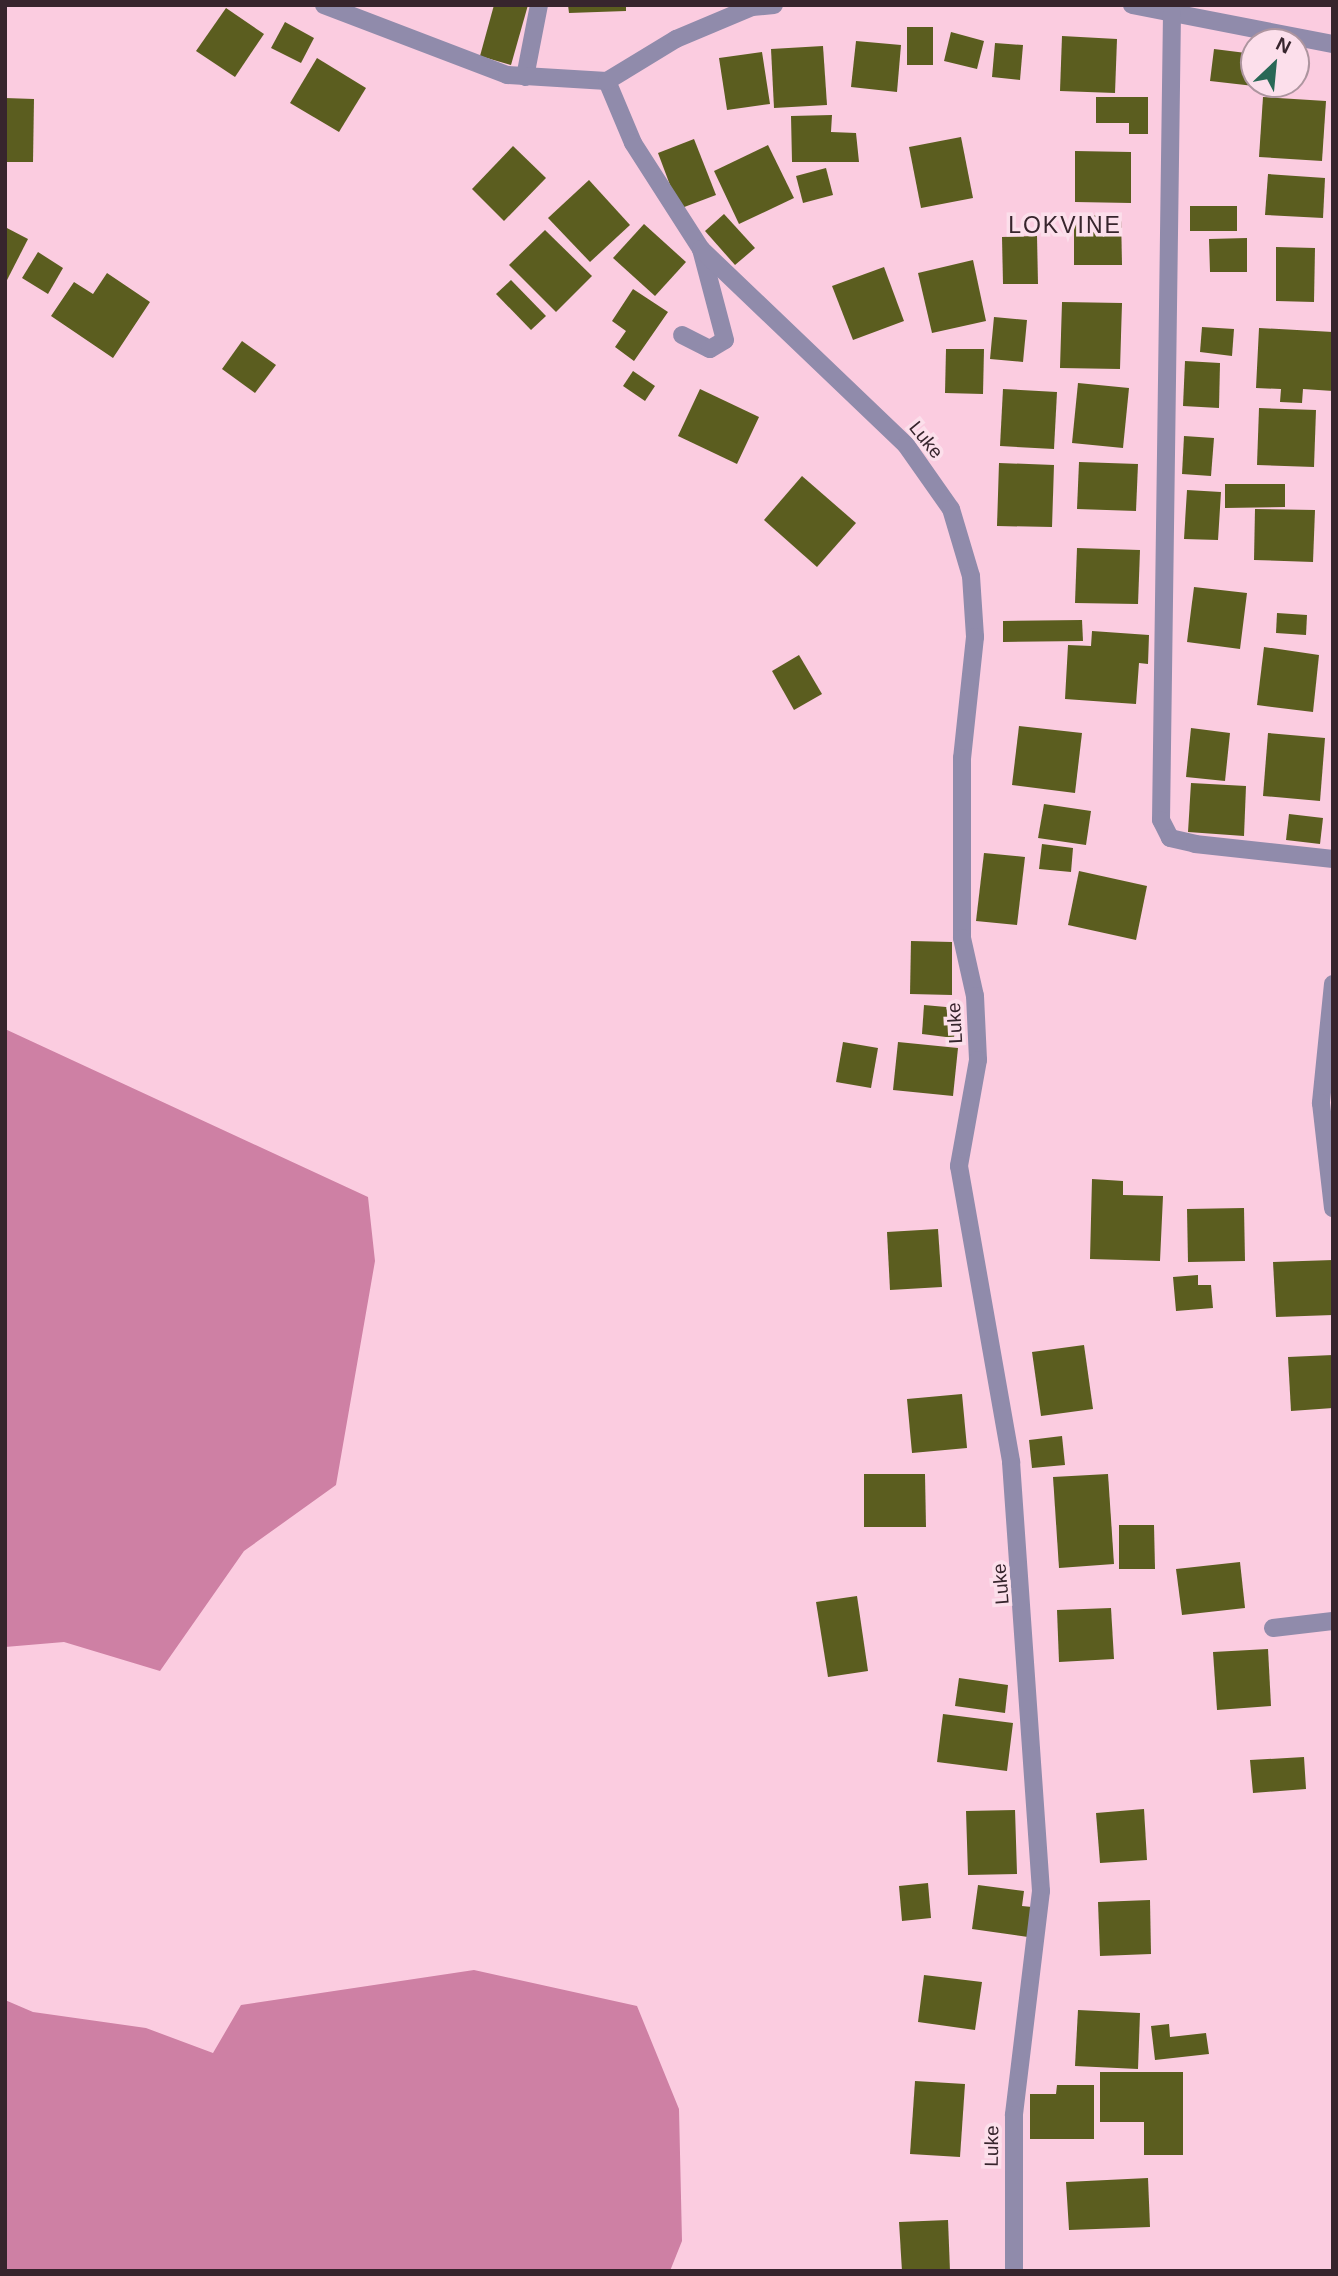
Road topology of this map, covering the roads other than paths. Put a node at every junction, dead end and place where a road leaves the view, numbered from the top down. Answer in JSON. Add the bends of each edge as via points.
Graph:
{"nodes":[{"id":1,"x":324,"y":5,"type":"edge"},
{"id":2,"x":539,"y":5,"type":"edge"},
{"id":3,"x":774,"y":5,"type":"edge"},
{"id":4,"x":1132,"y":5,"type":"edge"},
{"id":5,"x":1172,"y":13,"type":"junction"},
{"id":6,"x":1333,"y":44,"type":"edge"},
{"id":7,"x":525,"y":76,"type":"junction"},
{"id":8,"x":607,"y":81,"type":"junction"},
{"id":9,"x":701,"y":249,"type":"junction"},
{"id":10,"x":682,"y":335,"type":"dead end"},
{"id":11,"x":1333,"y":859,"type":"edge"},
{"id":12,"x":1333,"y":984,"type":"edge"},
{"id":13,"x":1333,"y":1208,"type":"edge"},
{"id":14,"x":1333,"y":1621,"type":"edge"},
{"id":15,"x":1273,"y":1628,"type":"dead end"},
{"id":16,"x":1014,"y":2271,"type":"edge"}],
"edges":[{"from":1,"to":7,"type":"street","via":[[444,56]]},
{"from":2,"to":7,"type":"street"},
{"from":3,"to":8,"type":"street","via":[[752,7],[676,39]]},
{"from":4,"to":5,"type":"street"},
{"from":5,"to":6,"type":"street"},
{"from":5,"to":11,"type":"street","via":[[1161,820],[1170,838],[1195,844]]},
{"from":7,"to":8,"type":"street"},
{"from":8,"to":9,"type":"street","name":"Luke","via":[[633,143]]},
{"from":9,"to":10,"type":"street","via":[[725,340],[710,349]]},
{"from":9,"to":16,"type":"street","name":"Luke","via":[[906,444],[951,509],[971,576],[975,637],[962,758],[962,938],[975,996],[978,1059],[959,1166],[1011,1462],[1041,1891],[1014,2115]]},
{"from":12,"to":13,"type":"street","via":[[1321,1102]]},
{"from":14,"to":15,"type":"street"}]}
